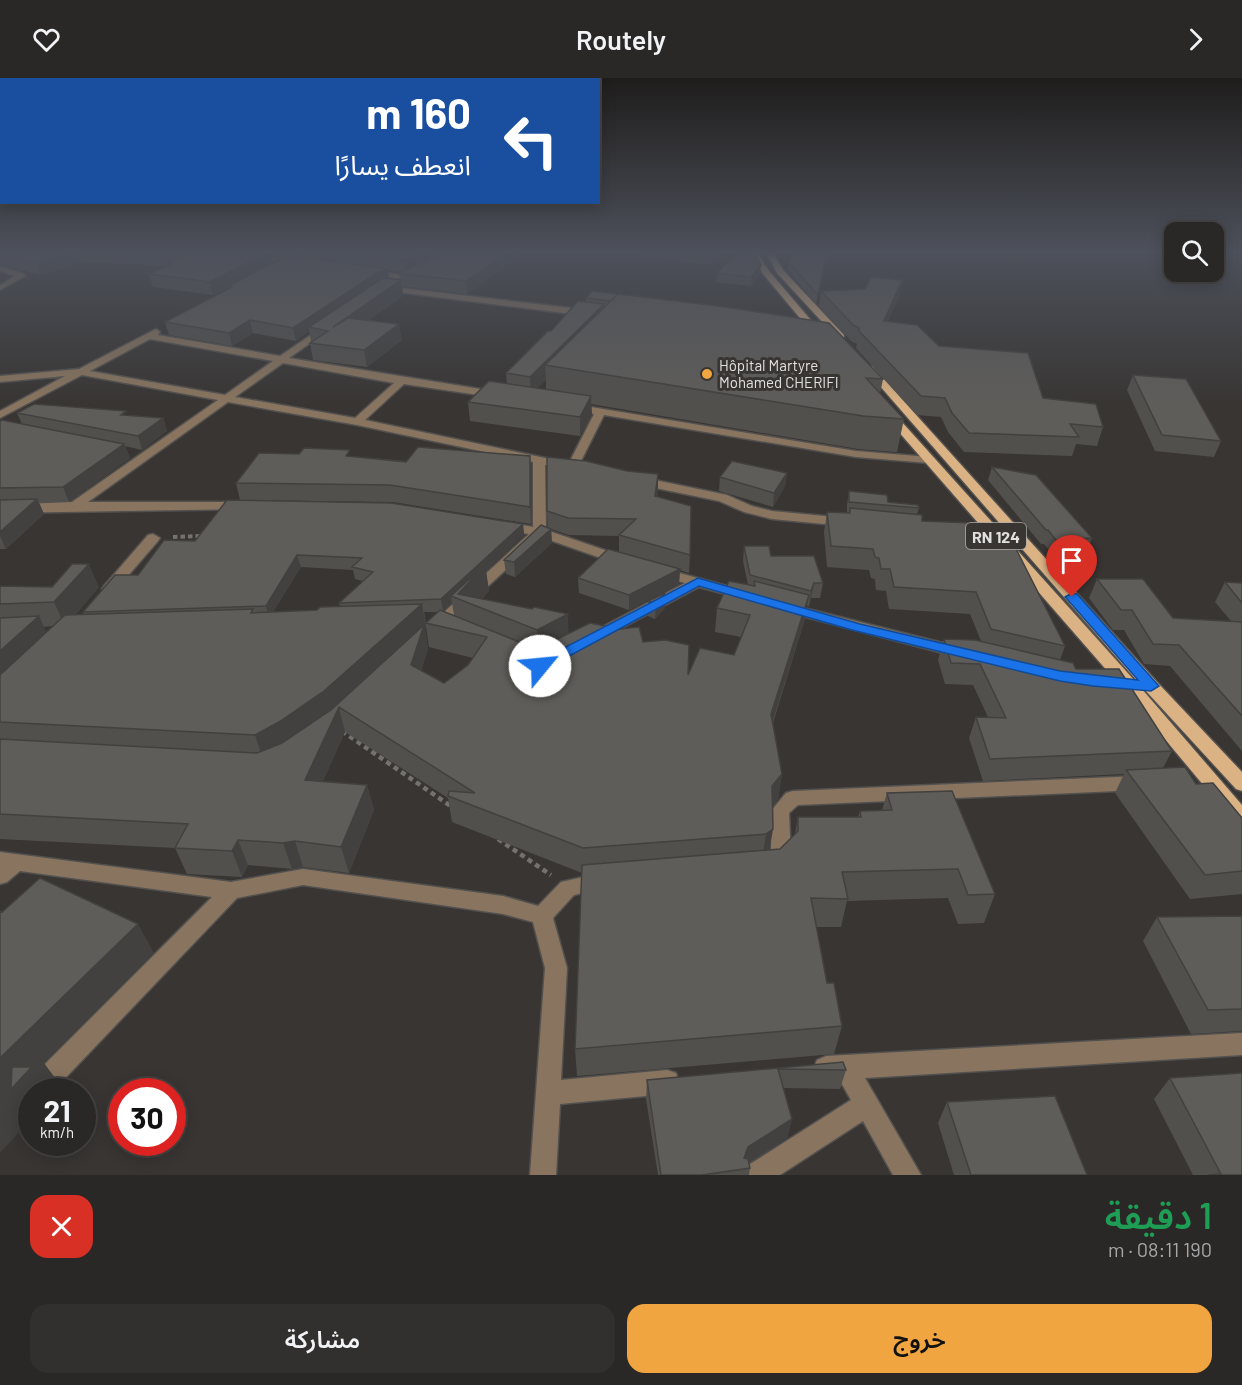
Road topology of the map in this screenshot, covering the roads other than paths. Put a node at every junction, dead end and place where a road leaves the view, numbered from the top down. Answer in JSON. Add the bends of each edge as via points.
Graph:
{"nodes":[{"id":1,"x":507,"y":303,"type":"edge"},
{"id":2,"x":796,"y":303,"type":"edge"},
{"id":3,"x":804,"y":303,"type":"edge"},
{"id":4,"x":603,"y":315,"type":"edge"},
{"id":5,"x":336,"y":320,"type":"edge"},
{"id":6,"x":168,"y":326,"type":"edge"},
{"id":7,"x":150,"y":336,"type":"junction"},
{"id":8,"x":837,"y":346,"type":"junction"},
{"id":9,"x":279,"y":359,"type":"junction"},
{"id":10,"x":81,"y":372,"type":"junction"},
{"id":11,"x":0,"y":379,"type":"edge"},
{"id":12,"x":402,"y":381,"type":"junction"},
{"id":13,"x":512,"y":397,"type":"edge"},
{"id":14,"x":224,"y":400,"type":"junction"},
{"id":15,"x":556,"y":404,"type":"edge"},
{"id":16,"x":881,"y":406,"type":"edge"},
{"id":17,"x":601,"y":411,"type":"junction"},
{"id":18,"x":0,"y":415,"type":"edge"},
{"id":19,"x":357,"y":423,"type":"junction"},
{"id":20,"x":124,"y":451,"type":"edge"},
{"id":21,"x":147,"y":456,"type":"junction"},
{"id":22,"x":539,"y":460,"type":"junction"},
{"id":23,"x":929,"y":460,"type":"junction"},
{"id":24,"x":631,"y":479,"type":"edge"},
{"id":25,"x":75,"y":506,"type":"junction"},
{"id":26,"x":256,"y":506,"type":"edge"},
{"id":27,"x":0,"y":509,"type":"edge"},
{"id":28,"x":859,"y":524,"type":"edge"},
{"id":29,"x":495,"y":525,"type":"edge"},
{"id":30,"x":540,"y":532,"type":"junction"},
{"id":31,"x":974,"y":534,"type":"edge"},
{"id":32,"x":997,"y":536,"type":"junction"},
{"id":33,"x":153,"y":538,"type":"road end"},
{"id":34,"x":698,"y":582,"type":"junction"},
{"id":35,"x":101,"y":598,"type":"edge"},
{"id":36,"x":754,"y":598,"type":"edge"},
{"id":37,"x":777,"y":605,"type":"edge"},
{"id":38,"x":423,"y":619,"type":"dead end"},
{"id":39,"x":443,"y":621,"type":"junction"},
{"id":40,"x":459,"y":633,"type":"edge"},
{"id":41,"x":423,"y":640,"type":"edge"},
{"id":42,"x":582,"y":644,"type":"edge"},
{"id":43,"x":981,"y":657,"type":"edge"},
{"id":44,"x":1111,"y":683,"type":"edge"},
{"id":45,"x":1129,"y":685,"type":"junction"},
{"id":46,"x":1151,"y":686,"type":"junction"},
{"id":47,"x":1211,"y":780,"type":"junction"},
{"id":48,"x":1187,"y":781,"type":"edge"},
{"id":49,"x":1163,"y":782,"type":"edge"},
{"id":50,"x":1242,"y":784,"type":"edge"},
{"id":51,"x":1242,"y":818,"type":"edge"},
{"id":52,"x":9,"y":861,"type":"edge"},
{"id":53,"x":756,"y":871,"type":"edge"},
{"id":54,"x":0,"y":876,"type":"edge"},
{"id":55,"x":614,"y":880,"type":"edge"},
{"id":56,"x":231,"y":891,"type":"junction"},
{"id":57,"x":542,"y":916,"type":"junction"},
{"id":58,"x":1242,"y":1044,"type":"edge"},
{"id":59,"x":845,"y":1067,"type":"junction"},
{"id":60,"x":809,"y":1070,"type":"edge"},
{"id":61,"x":50,"y":1078,"type":"edge"},
{"id":62,"x":691,"y":1080,"type":"edge"},
{"id":63,"x":549,"y":1093,"type":"junction"},
{"id":64,"x":867,"y":1104,"type":"junction"},
{"id":65,"x":543,"y":1175,"type":"edge"},
{"id":66,"x":756,"y":1175,"type":"edge"},
{"id":67,"x":908,"y":1175,"type":"edge"}],
"edges":[{"from":1,"to":4,"type":"street"},
{"from":2,"to":8,"type":"main road","number":"RN 124"},
{"from":3,"to":8,"type":"main road","number":"RN 124"},
{"from":5,"to":9,"type":"street"},
{"from":6,"to":7,"type":"street"},
{"from":7,"to":9,"type":"street"},
{"from":7,"to":10,"type":"street"},
{"from":8,"to":46,"type":"main road","number":"RN 124"},
{"from":9,"to":12,"type":"street"},
{"from":9,"to":14,"type":"street"},
{"from":10,"to":11,"type":"street"},
{"from":10,"to":14,"type":"street"},
{"from":10,"to":18,"type":"street"},
{"from":12,"to":13,"type":"street"},
{"from":12,"to":19,"type":"street"},
{"from":14,"to":19,"type":"street"},
{"from":14,"to":21,"type":"street"},
{"from":15,"to":17,"type":"street"},
{"from":16,"to":23,"type":"main road","number":"RN 124"},
{"from":17,"to":22,"type":"street","via":[[579,468]]},
{"from":17,"to":23,"type":"street","via":[[856,454]]},
{"from":19,"to":22,"type":"street"},
{"from":20,"to":21,"type":"street"},
{"from":21,"to":25,"type":"street"},
{"from":22,"to":30,"type":"street"},
{"from":23,"to":32,"type":"main road","number":"RN 124"},
{"from":24,"to":28,"type":"street","via":[[723,498],[772,515]]},
{"from":25,"to":26,"type":"street"},
{"from":25,"to":27,"type":"street"},
{"from":29,"to":30,"type":"street"},
{"from":30,"to":34,"type":"street"},
{"from":30,"to":39,"type":"street"},
{"from":31,"to":32,"type":"street"},
{"from":32,"to":45,"type":"main road","number":"RN 124"},
{"from":33,"to":35,"type":"street"},
{"from":34,"to":36,"type":"street"},
{"from":34,"to":42,"type":"street"},
{"from":37,"to":43,"type":"street"},
{"from":38,"to":39,"type":"street"},
{"from":39,"to":40,"type":"street"},
{"from":39,"to":41,"type":"street"},
{"from":44,"to":45,"type":"street"},
{"from":45,"to":46,"type":"street"},
{"from":45,"to":47,"type":"main road","number":"RN 124"},
{"from":46,"to":50,"type":"main road","number":"RN 124"},
{"from":47,"to":48,"type":"street"},
{"from":47,"to":51,"type":"main road","number":"RN 124"},
{"from":49,"to":53,"type":"street","via":[[793,798],[780,811],[781,858],[768,870]]},
{"from":52,"to":54,"type":"street"},
{"from":52,"to":56,"type":"street"},
{"from":55,"to":57,"type":"street","via":[[568,888]]},
{"from":56,"to":57,"type":"street","via":[[303,877],[503,905]]},
{"from":56,"to":61,"type":"street"},
{"from":57,"to":63,"type":"street","via":[[556,968]]},
{"from":58,"to":59,"type":"street"},
{"from":59,"to":60,"type":"street"},
{"from":59,"to":64,"type":"street"},
{"from":62,"to":63,"type":"street"},
{"from":63,"to":65,"type":"street"},
{"from":64,"to":66,"type":"street"},
{"from":64,"to":67,"type":"street"}]}
